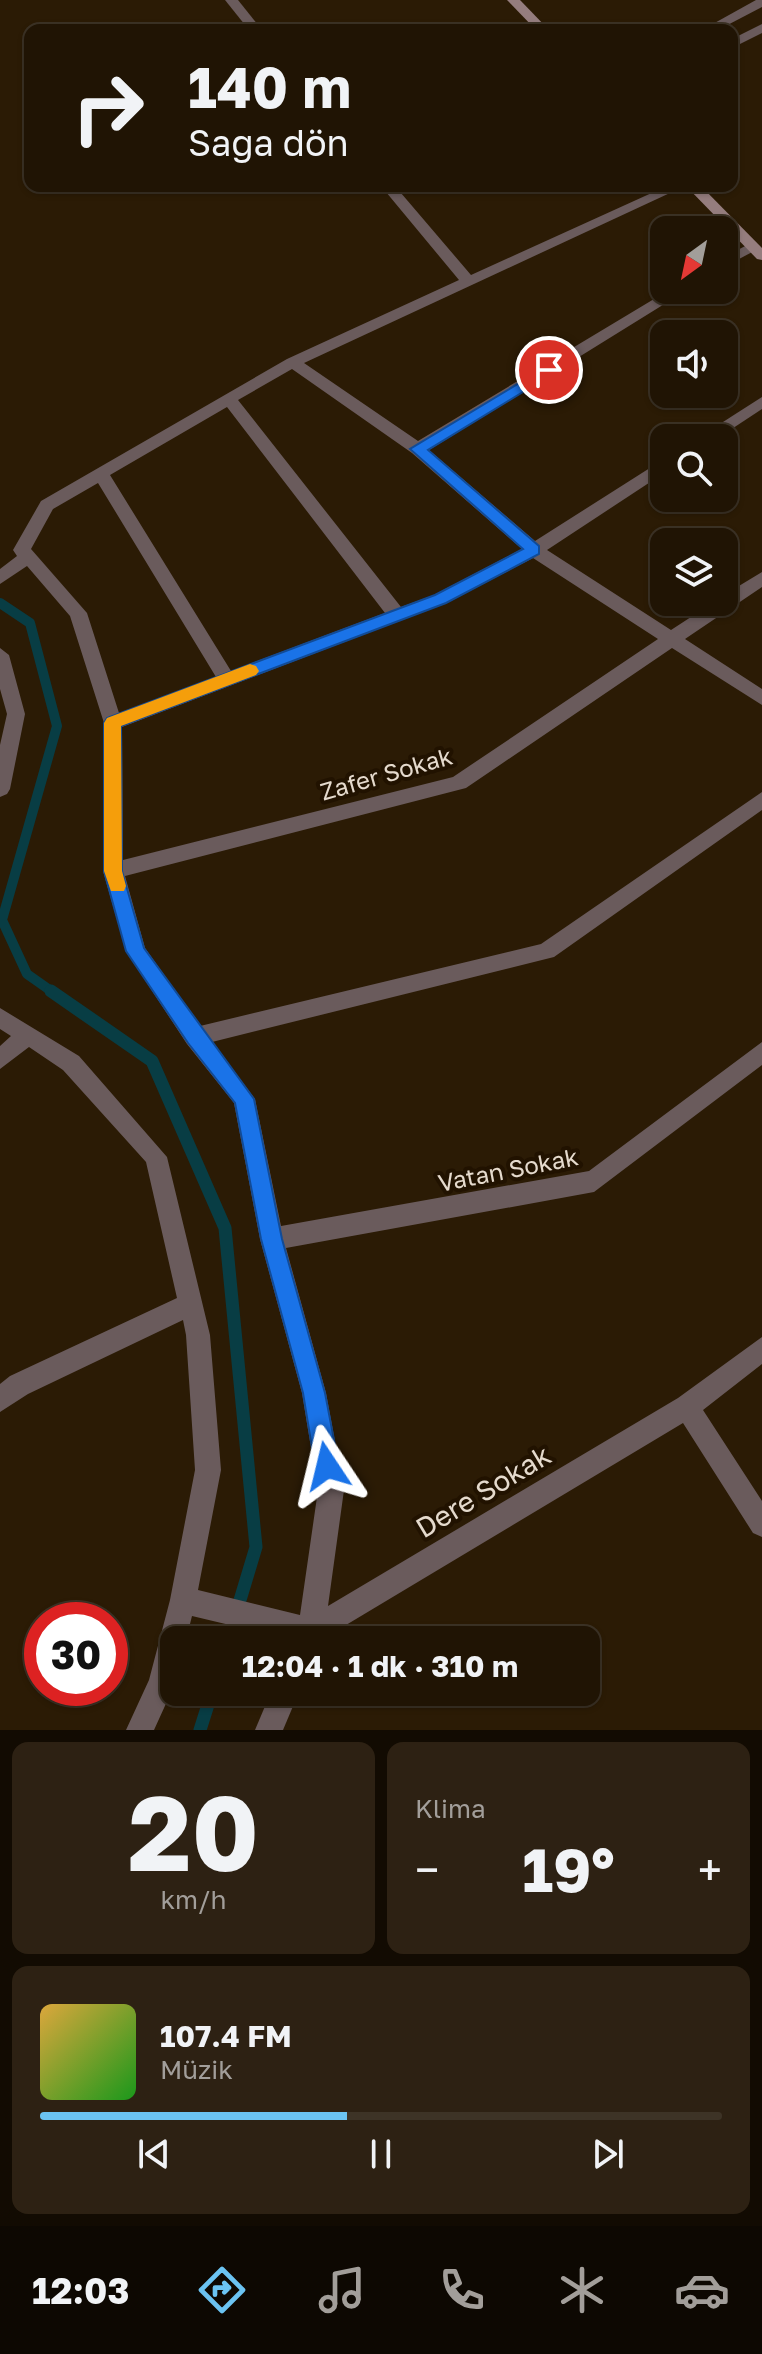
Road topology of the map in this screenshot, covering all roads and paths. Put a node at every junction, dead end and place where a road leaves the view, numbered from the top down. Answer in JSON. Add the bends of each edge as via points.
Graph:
{"nodes":[{"id":1,"x":231,"y":0,"type":"edge"},
{"id":2,"x":513,"y":0,"type":"edge"},
{"id":3,"x":762,"y":2,"type":"edge"},
{"id":4,"x":251,"y":24,"type":"edge"},
{"id":5,"x":537,"y":24,"type":"edge"},
{"id":6,"x":720,"y":24,"type":"edge"},
{"id":7,"x":762,"y":28,"type":"edge"},
{"id":8,"x":738,"y":41,"type":"edge"},
{"id":9,"x":393,"y":192,"type":"edge"},
{"id":10,"x":665,"y":192,"type":"edge"},
{"id":11,"x":699,"y":192,"type":"edge"},
{"id":12,"x":757,"y":251,"type":"edge"},
{"id":13,"x":738,"y":258,"type":"edge"},
{"id":14,"x":469,"y":282,"type":"junction"},
{"id":15,"x":657,"y":304,"type":"edge"},
{"id":16,"x":292,"y":362,"type":"junction"},
{"id":17,"x":229,"y":399,"type":"junction"},
{"id":18,"x":762,"y":402,"type":"edge"},
{"id":19,"x":728,"y":424,"type":"edge"},
{"id":20,"x":418,"y":449,"type":"junction"},
{"id":21,"x":101,"y":474,"type":"junction"},
{"id":22,"x":650,"y":474,"type":"edge"},
{"id":23,"x":534,"y":550,"type":"junction"},
{"id":24,"x":28,"y":556,"type":"junction"},
{"id":25,"x":0,"y":578,"type":"edge"},
{"id":26,"x":762,"y":578,"type":"edge"},
{"id":27,"x":397,"y":615,"type":"junction"},
{"id":28,"x":675,"y":639,"type":"junction"},
{"id":29,"x":0,"y":655,"type":"edge"},
{"id":30,"x":227,"y":679,"type":"junction"},
{"id":31,"x":762,"y":698,"type":"edge"},
{"id":32,"x":113,"y":723,"type":"junction"},
{"id":33,"x":0,"y":789,"type":"edge"},
{"id":34,"x":762,"y":800,"type":"edge"},
{"id":35,"x":113,"y":871,"type":"junction"},
{"id":36,"x":0,"y":1017,"type":"edge"},
{"id":37,"x":28,"y":1035,"type":"junction"},
{"id":38,"x":195,"y":1037,"type":"junction"},
{"id":39,"x":762,"y":1052,"type":"edge"},
{"id":40,"x":0,"y":1059,"type":"edge"},
{"id":41,"x":272,"y":1239,"type":"junction"},
{"id":42,"x":191,"y":1304,"type":"junction"},
{"id":43,"x":762,"y":1349,"type":"edge"},
{"id":44,"x":0,"y":1400,"type":"edge"},
{"id":45,"x":687,"y":1407,"type":"junction"},
{"id":46,"x":762,"y":1524,"type":"edge"},
{"id":47,"x":183,"y":1600,"type":"junction"},
{"id":48,"x":277,"y":1626,"type":"edge"},
{"id":49,"x":310,"y":1626,"type":"edge"},
{"id":50,"x":324,"y":1626,"type":"edge"},
{"id":51,"x":279,"y":1706,"type":"edge"},
{"id":52,"x":140,"y":1730,"type":"edge"},
{"id":53,"x":269,"y":1730,"type":"edge"}],
"edges":[{"from":1,"to":4,"type":"street"},
{"from":2,"to":5,"type":"street"},
{"from":3,"to":6,"type":"street"},
{"from":7,"to":8,"type":"street"},
{"from":9,"to":14,"type":"street"},
{"from":10,"to":14,"type":"street"},
{"from":11,"to":12,"type":"street"},
{"from":12,"to":13,"type":"street"},
{"from":14,"to":16,"type":"street"},
{"from":15,"to":20,"type":"street"},
{"from":16,"to":17,"type":"street"},
{"from":16,"to":20,"type":"street"},
{"from":17,"to":21,"type":"street"},
{"from":17,"to":27,"type":"street"},
{"from":18,"to":19,"type":"street"},
{"from":20,"to":23,"type":"street"},
{"from":21,"to":24,"type":"street","via":[[47,505],[22,550]]},
{"from":21,"to":30,"type":"street"},
{"from":22,"to":23,"type":"street"},
{"from":23,"to":27,"type":"street"},
{"from":23,"to":28,"type":"street"},
{"from":24,"to":25,"type":"street"},
{"from":24,"to":32,"type":"street","via":[[78,613]]},
{"from":26,"to":28,"type":"street","name":"Zafer Sokak"},
{"from":27,"to":30,"type":"street"},
{"from":28,"to":31,"type":"street"},
{"from":28,"to":35,"type":"street","name":"Zafer Sokak","via":[[459,783]]},
{"from":29,"to":33,"type":"street","via":[[16,714]]},
{"from":30,"to":32,"type":"street"},
{"from":32,"to":35,"type":"street"},
{"from":34,"to":38,"type":"street","via":[[547,951]]},
{"from":35,"to":38,"type":"street","via":[[136,951]]},
{"from":36,"to":37,"type":"street"},
{"from":37,"to":40,"type":"street"},
{"from":37,"to":42,"type":"street","via":[[71,1063],[156,1157]]},
{"from":38,"to":41,"type":"street","via":[[244,1099]]},
{"from":39,"to":41,"type":"street","name":"Vatan Sokak","via":[[594,1181]]},
{"from":41,"to":49,"type":"street","via":[[314,1393],[331,1490]]},
{"from":42,"to":44,"type":"street","via":[[19,1385]]},
{"from":42,"to":47,"type":"street","via":[[208,1470]]},
{"from":43,"to":45,"type":"street","name":"Dere Sokak"},
{"from":45,"to":46,"type":"street"},
{"from":45,"to":50,"type":"street","name":"Dere Sokak"},
{"from":47,"to":48,"type":"street"},
{"from":47,"to":52,"type":"street","via":[[162,1682]]},
{"from":51,"to":53,"type":"street"}]}
